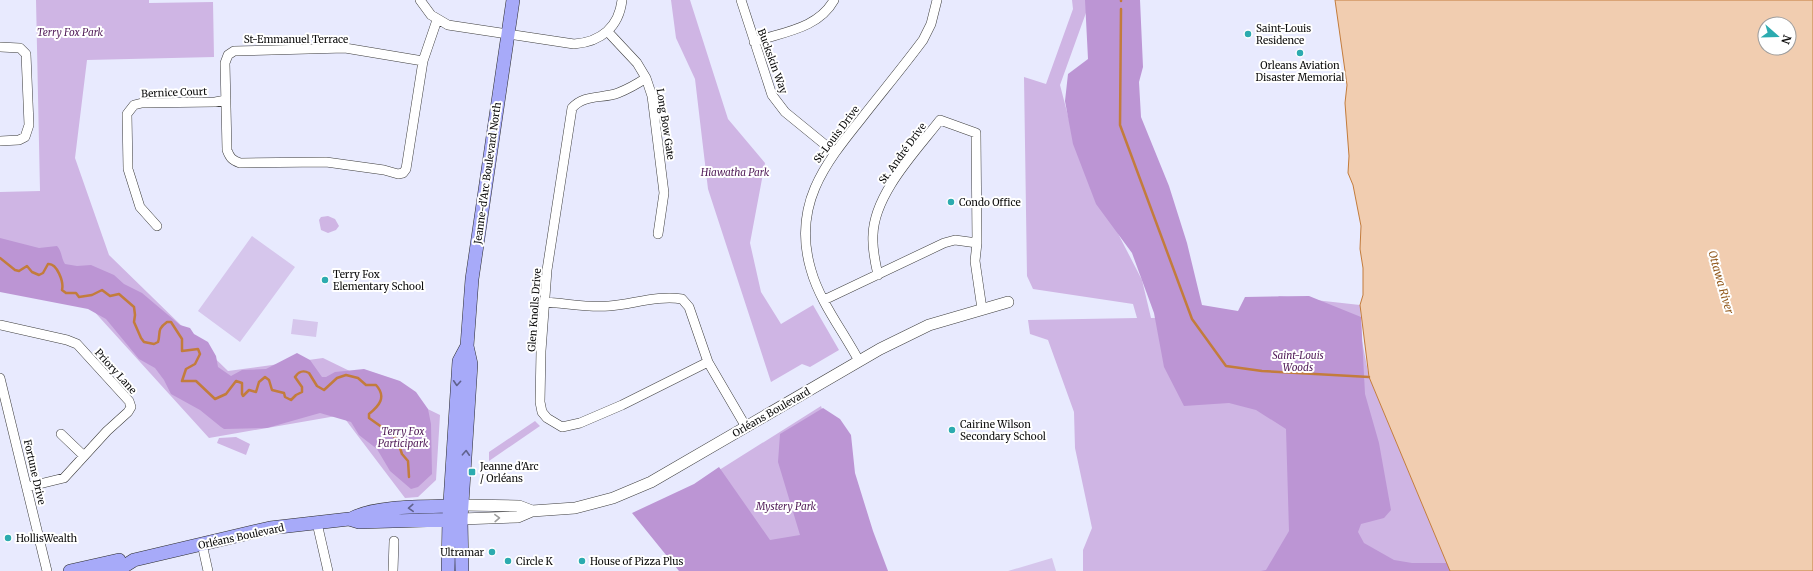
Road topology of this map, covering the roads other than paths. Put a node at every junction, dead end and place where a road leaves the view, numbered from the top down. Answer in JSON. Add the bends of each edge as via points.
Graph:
{"nodes":[{"id":1,"x":420,"y":0,"type":"edge"},
{"id":2,"x":512,"y":0,"type":"edge"},
{"id":3,"x":622,"y":0,"type":"edge"},
{"id":4,"x":741,"y":0,"type":"edge"},
{"id":5,"x":834,"y":0,"type":"edge"},
{"id":6,"x":938,"y":0,"type":"edge"},
{"id":7,"x":438,"y":20,"type":"junction"},
{"id":8,"x":608,"y":32,"type":"junction"},
{"id":9,"x":507,"y":34,"type":"junction"},
{"id":10,"x":754,"y":42,"type":"junction"},
{"id":11,"x":0,"y":47,"type":"edge"},
{"id":12,"x":423,"y":61,"type":"junction"},
{"id":13,"x":646,"y":78,"type":"junction"},
{"id":14,"x":226,"y":100,"type":"junction"},
{"id":15,"x":0,"y":141,"type":"edge"},
{"id":16,"x":834,"y":152,"type":"junction"},
{"id":17,"x":157,"y":226,"type":"dead end"},
{"id":18,"x":658,"y":234,"type":"dead end"},
{"id":19,"x":977,"y":243,"type":"junction"},
{"id":20,"x":878,"y":274,"type":"junction"},
{"id":21,"x":824,"y":300,"type":"junction"},
{"id":22,"x":544,"y":302,"type":"junction"},
{"id":23,"x":1008,"y":302,"type":"dead end"},
{"id":24,"x":982,"y":309,"type":"junction"},
{"id":25,"x":0,"y":325,"type":"edge"},
{"id":26,"x":859,"y":361,"type":"junction"},
{"id":27,"x":708,"y":362,"type":"junction"},
{"id":28,"x":0,"y":378,"type":"edge"},
{"id":29,"x":4,"y":405,"type":"edge"},
{"id":30,"x":746,"y":427,"type":"junction"},
{"id":31,"x":61,"y":434,"type":"dead end"},
{"id":32,"x":84,"y":456,"type":"junction"},
{"id":33,"x":27,"y":487,"type":"junction"},
{"id":34,"x":455,"y":512,"type":"junction"},
{"id":35,"x":317,"y":523,"type":"junction"},
{"id":36,"x":394,"y":541,"type":"dead end"},
{"id":37,"x":202,"y":544,"type":"junction"},
{"id":38,"x":134,"y":560,"type":"junction"},
{"id":39,"x":47,"y":571,"type":"edge"},
{"id":40,"x":70,"y":571,"type":"edge"},
{"id":41,"x":107,"y":571,"type":"edge"},
{"id":42,"x":208,"y":571,"type":"edge"},
{"id":43,"x":328,"y":571,"type":"edge"},
{"id":44,"x":393,"y":571,"type":"edge"},
{"id":45,"x":448,"y":571,"type":"edge"},
{"id":46,"x":462,"y":571,"type":"edge"}],
"edges":[{"from":1,"to":7,"type":"street","via":[[430,15]]},
{"from":2,"to":9,"type":"main road","name":"Jeanne-d'Arc Boulevard North"},
{"from":3,"to":8,"type":"street","via":[[617,18]]},
{"from":4,"to":10,"type":"street","name":"Buckskin Way"},
{"from":5,"to":10,"type":"street","via":[[823,16],[807,25]]},
{"from":6,"to":16,"type":"street","name":"St-Louis Drive","via":[[923,40]]},
{"from":7,"to":9,"type":"street","via":[[448,25]]},
{"from":7,"to":12,"type":"street","name":"St-Emmanuel Terrace"},
{"from":8,"to":9,"type":"street","via":[[592,41],[574,44]]},
{"from":8,"to":13,"type":"street","name":"Long Bow Gate","via":[[632,57]]},
{"from":9,"to":34,"type":"main road","name":"Jeanne-d'Arc Boulevard North","via":[[472,279],[467,346],[459,361]]},
{"from":10,"to":16,"type":"street","name":"Buckskin Way","via":[[772,95],[778,104]]},
{"from":11,"to":15,"type":"street","via":[[20,48],[26,54],[29,125],[25,137],[19,140]]},
{"from":12,"to":14,"type":"street","name":"St-Emmanuel Terrace","via":[[345,48],[234,51],[228,55],[225,62]]},
{"from":12,"to":14,"type":"street","name":"St-Emmanuel Terrace","via":[[406,169],[398,174],[326,162],[245,163],[232,160],[227,150]]},
{"from":13,"to":18,"type":"street","name":"Long Bow Gate","via":[[653,102],[664,193]]},
{"from":13,"to":22,"type":"street","name":"Glen Knolls Drive","via":[[617,93],[577,101],[572,108]]},
{"from":14,"to":17,"type":"street","name":"Bernice Court","via":[[142,103],[129,109],[126,124],[128,169],[140,207]]},
{"from":16,"to":21,"type":"street","name":"St-Louis Drive","via":[[816,184],[807,217],[807,253],[811,270]]},
{"from":19,"to":20,"type":"street","via":[[955,240],[944,243]]},
{"from":19,"to":20,"type":"street","name":"St. André Drive","via":[[976,133],[940,120],[895,179],[875,218],[873,235]]},
{"from":19,"to":24,"type":"street","name":"St. André Drive","via":[[975,261]]},
{"from":20,"to":21,"type":"street"},
{"from":21,"to":26,"type":"street","name":"St-Louis Drive"},
{"from":22,"to":27,"type":"street","via":[[607,307],[650,300],[682,300],[689,307]]},
{"from":22,"to":27,"type":"street","name":"Glen Knolls Drive","via":[[540,402],[542,412],[547,418],[562,427],[602,414]]},
{"from":23,"to":24,"type":"street","name":"Orléans Boulevard"},
{"from":24,"to":26,"type":"street","name":"Orléans Boulevard","via":[[929,325]]},
{"from":25,"to":32,"type":"street","name":"Priory Lane","via":[[77,344],[129,401],[131,407],[128,412]]},
{"from":26,"to":30,"type":"street","name":"Orléans Boulevard"},
{"from":27,"to":30,"type":"street"},
{"from":28,"to":29,"type":"street","name":"Fortune Drive"},
{"from":29,"to":33,"type":"street","name":"Fortune Drive"},
{"from":30,"to":34,"type":"street","name":"Orléans Boulevard","via":[[651,482],[625,494],[575,508],[532,511],[518,517]]},
{"from":31,"to":32,"type":"street"},
{"from":32,"to":33,"type":"street","name":"Priory Lane","via":[[59,481]]},
{"from":33,"to":39,"type":"street","name":"Fortune Drive"},
{"from":34,"to":35,"type":"main road","name":"Orléans Boulevard","via":[[384,510],[359,514],[349,520]]},
{"from":34,"to":45,"type":"main road","name":"Jeanne-d'Arc Boulevard North"},
{"from":34,"to":46,"type":"main road","name":"Jeanne-d'Arc Boulevard North"},
{"from":35,"to":37,"type":"main road","name":"Orléans Boulevard","via":[[270,528]]},
{"from":35,"to":43,"type":"street"},
{"from":36,"to":44,"type":"street"},
{"from":37,"to":38,"type":"main road","name":"Orléans Boulevard"},
{"from":37,"to":42,"type":"street"},
{"from":38,"to":40,"type":"main road","name":"Orléans Boulevard","via":[[121,559]]},
{"from":38,"to":41,"type":"main road","name":"Orléans Boulevard"}]}
